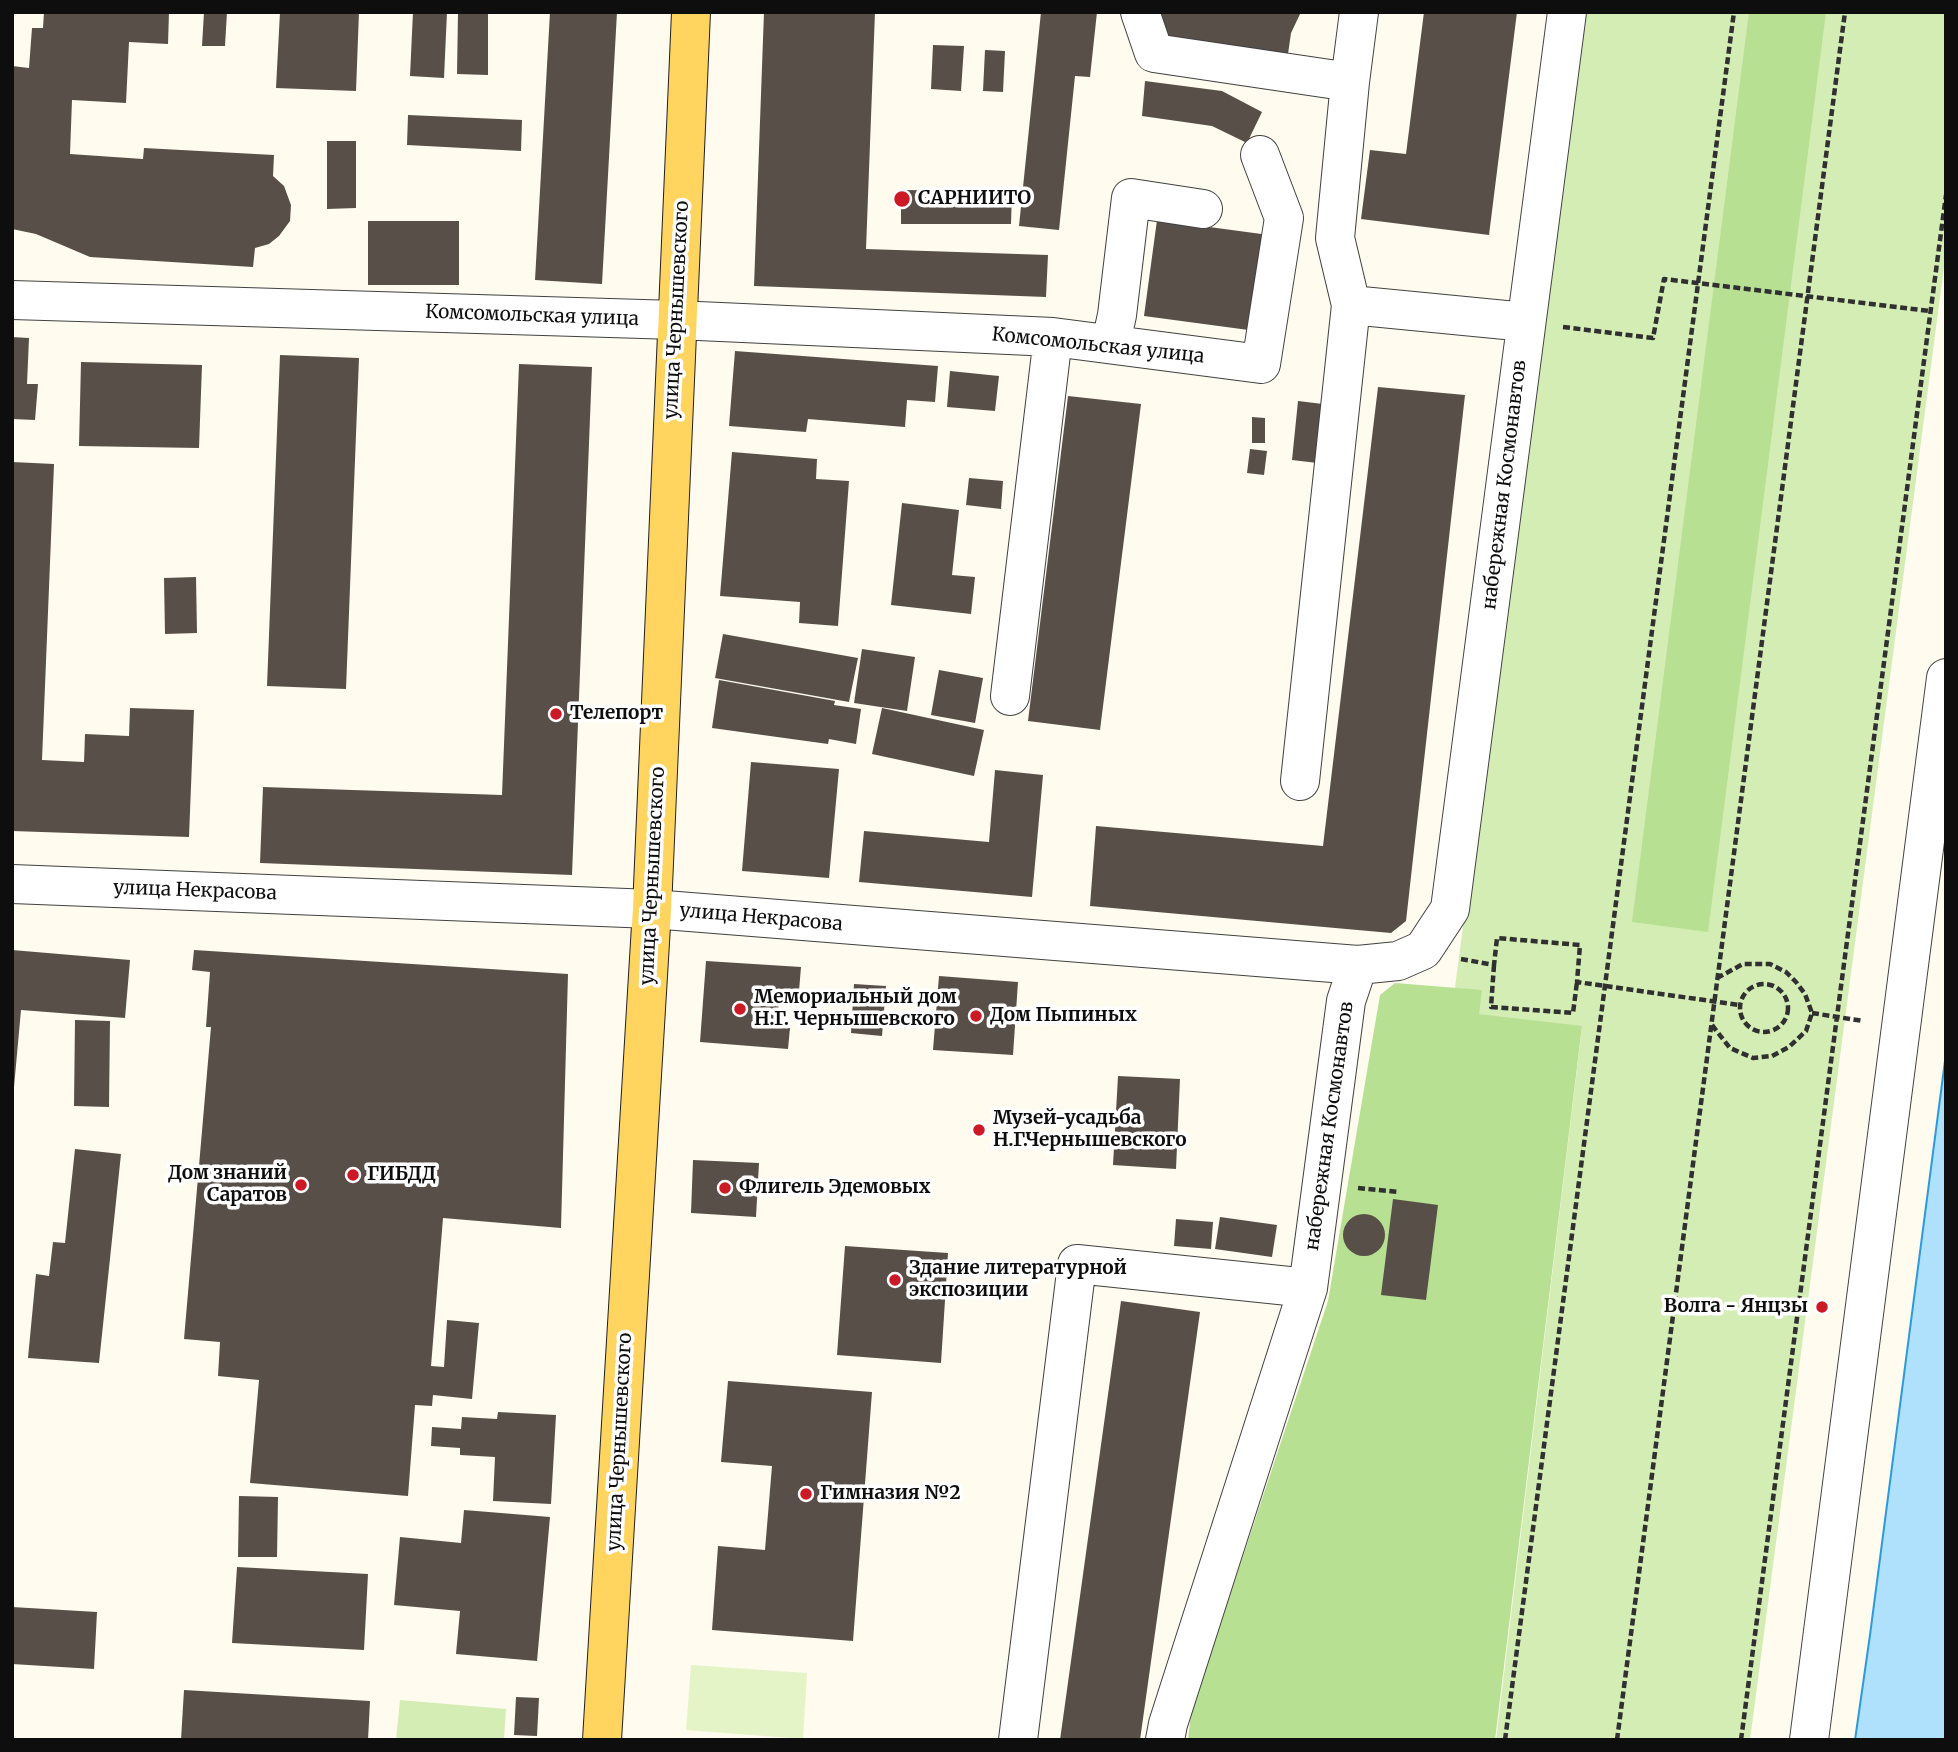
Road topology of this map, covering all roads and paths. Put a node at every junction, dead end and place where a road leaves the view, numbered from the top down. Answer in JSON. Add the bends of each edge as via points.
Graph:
{"nodes":[{"id":1,"x":691,"y":12,"type":"edge"},
{"id":2,"x":1140,"y":12,"type":"edge"},
{"id":3,"x":1359,"y":12,"type":"edge"},
{"id":4,"x":1567,"y":12,"type":"edge"},
{"id":5,"x":1734,"y":12,"type":"edge"},
{"id":6,"x":1845,"y":12,"type":"edge"},
{"id":7,"x":1350,"y":82,"type":"junction"},
{"id":8,"x":1260,"y":155,"type":"dead end"},
{"id":9,"x":1946,"y":195,"type":"edge"},
{"id":10,"x":1203,"y":209,"type":"dead end"},
{"id":11,"x":1699,"y":284,"type":"junction"},
{"id":12,"x":1808,"y":295,"type":"junction"},
{"id":13,"x":12,"y":300,"type":"edge"},
{"id":14,"x":1351,"y":304,"type":"junction"},
{"id":15,"x":1930,"y":311,"type":"junction"},
{"id":16,"x":676,"y":320,"type":"junction"},
{"id":17,"x":1526,"y":322,"type":"junction"},
{"id":18,"x":1053,"y":337,"type":"junction"},
{"id":19,"x":1111,"y":343,"type":"junction"},
{"id":20,"x":1946,"y":678,"type":"edge"},
{"id":21,"x":1010,"y":696,"type":"dead end"},
{"id":22,"x":1300,"y":781,"type":"dead end"},
{"id":23,"x":12,"y":884,"type":"edge"},
{"id":24,"x":652,"y":909,"type":"junction"},
{"id":25,"x":1497,"y":938,"type":"dead end"},
{"id":26,"x":1423,"y":950,"type":"joint"},
{"id":27,"x":1358,"y":965,"type":"junction"},
{"id":28,"x":1494,"y":965,"type":"dead end"},
{"id":29,"x":1718,"y":977,"type":"junction"},
{"id":30,"x":1577,"y":982,"type":"junction"},
{"id":31,"x":1605,"y":985,"type":"junction"},
{"id":32,"x":1715,"y":1002,"type":"junction"},
{"id":33,"x":1739,"y":1005,"type":"junction"},
{"id":34,"x":1812,"y":1013,"type":"junction"},
{"id":35,"x":1835,"y":1017,"type":"junction"},
{"id":36,"x":1868,"y":1022,"type":"dead end"},
{"id":37,"x":1712,"y":1026,"type":"junction"},
{"id":38,"x":1308,"y":1288,"type":"junction"},
{"id":39,"x":602,"y":1740,"type":"edge"},
{"id":40,"x":1018,"y":1740,"type":"edge"},
{"id":41,"x":1165,"y":1740,"type":"edge"},
{"id":42,"x":1505,"y":1740,"type":"edge"},
{"id":43,"x":1617,"y":1740,"type":"edge"},
{"id":44,"x":1741,"y":1740,"type":"edge"},
{"id":45,"x":1809,"y":1740,"type":"edge"}],
"edges":[{"from":1,"to":16,"type":"main road","name":"улица Чернышевского"},
{"from":2,"to":7,"type":"street","via":[[1154,53]]},
{"from":3,"to":7,"type":"street"},
{"from":4,"to":17,"type":"street","name":"набережная Космонавтов"},
{"from":5,"to":11,"type":"path"},
{"from":6,"to":12,"type":"path"},
{"from":7,"to":14,"type":"street","via":[[1335,238]]},
{"from":8,"to":19,"type":"street","name":"Комсомольская улица","via":[[1284,218],[1261,364]]},
{"from":9,"to":15,"type":"path"},
{"from":10,"to":19,"type":"street","via":[[1132,198]]},
{"from":11,"to":12,"type":"path"},
{"from":11,"to":17,"type":"path","via":[[1664,279],[1653,338]]},
{"from":11,"to":31,"type":"path"},
{"from":12,"to":15,"type":"path"},
{"from":12,"to":29,"type":"path"},
{"from":13,"to":16,"type":"street","name":"Комсомольская улица"},
{"from":14,"to":17,"type":"street"},
{"from":14,"to":22,"type":"street"},
{"from":15,"to":35,"type":"path"},
{"from":16,"to":18,"type":"street","name":"Комсомольская улица"},
{"from":16,"to":24,"type":"main road","name":"улица Чернышевского"},
{"from":17,"to":26,"type":"street","name":"набережная Космонавтов","via":[[1450,909]]},
{"from":18,"to":19,"type":"street","name":"Комсомольская улица"},
{"from":18,"to":21,"type":"street"},
{"from":20,"to":45,"type":"street"},
{"from":23,"to":24,"type":"street","name":"улица Некрасова"},
{"from":24,"to":27,"type":"street","name":"улица Некрасова"},
{"from":24,"to":39,"type":"main road","name":"улица Чернышевского"},
{"from":25,"to":30,"type":"path","via":[[1580,945]]},
{"from":26,"to":27,"type":"street","name":"улица Некрасова","via":[[1398,961]]},
{"from":27,"to":38,"type":"street","name":"набережная Космонавтов","via":[[1346,1001]]},
{"from":28,"to":30,"type":"path","via":[[1491,1007],[1573,1013]]},
{"from":29,"to":32,"type":"path"},
{"from":29,"to":34,"type":"path","via":[[1743,964],[1770,964],[1796,982]]},
{"from":30,"to":31,"type":"path"},
{"from":31,"to":32,"type":"path"},
{"from":31,"to":42,"type":"path"},
{"from":32,"to":33,"type":"path"},
{"from":32,"to":37,"type":"path"},
{"from":33,"to":33,"type":"path","via":[[1740,1016],[1755,1031],[1776,1028],[1788,1011],[1787,1000],[1772,985],[1751,988]]},
{"from":34,"to":35,"type":"path"},
{"from":34,"to":37,"type":"path","via":[[1806,1031],[1772,1056],[1753,1058],[1730,1048]]},
{"from":35,"to":36,"type":"path"},
{"from":35,"to":44,"type":"path"},
{"from":37,"to":43,"type":"path"},
{"from":38,"to":40,"type":"street","via":[[1077,1264]]},
{"from":38,"to":41,"type":"street","name":"набережная Космонавтов"}]}
